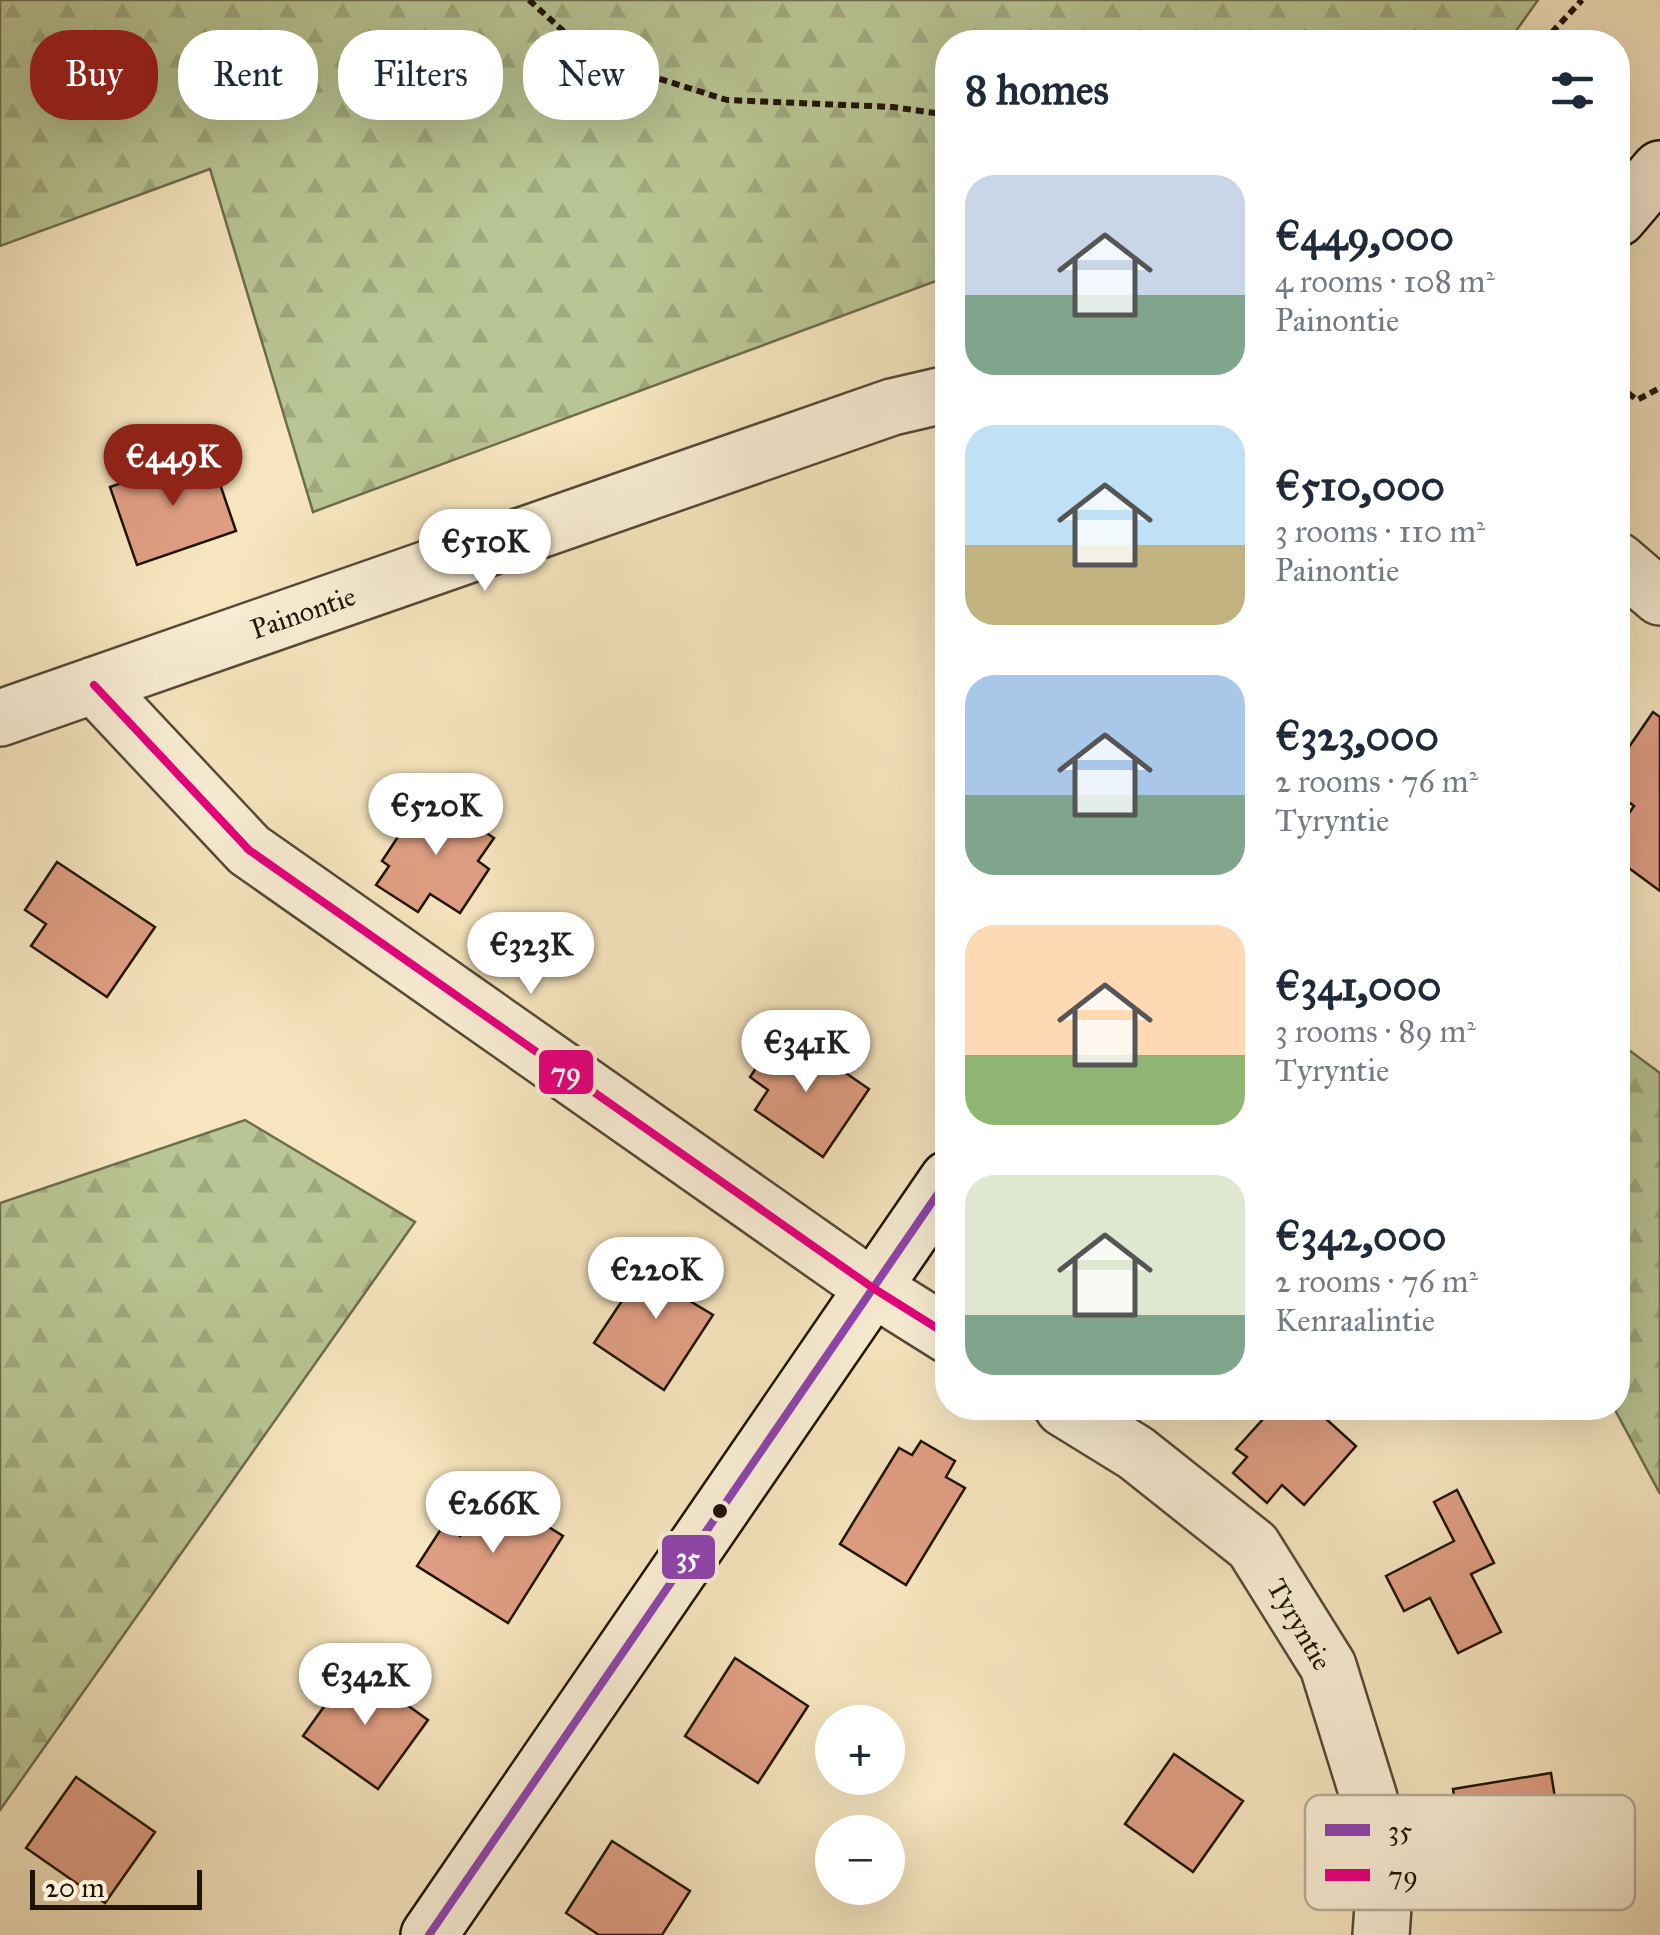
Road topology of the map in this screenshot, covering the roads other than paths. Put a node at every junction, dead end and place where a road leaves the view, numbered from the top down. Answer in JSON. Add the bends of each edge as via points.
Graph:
{"nodes":[{"id":1,"x":1660,"y":169,"type":"edge"},
{"id":2,"x":1630,"y":204,"type":"edge"},
{"id":3,"x":935,"y":397,"type":"edge"},
{"id":4,"x":1630,"y":571,"type":"edge"},
{"id":5,"x":1660,"y":597,"type":"edge"},
{"id":6,"x":94,"y":685,"type":"junction"},
{"id":7,"x":0,"y":718,"type":"edge"},
{"id":8,"x":935,"y":1198,"type":"edge"},
{"id":9,"x":872,"y":1288,"type":"junction"},
{"id":10,"x":935,"y":1327,"type":"edge"},
{"id":11,"x":1082,"y":1420,"type":"edge"},
{"id":12,"x":1368,"y":1795,"type":"edge"},
{"id":13,"x":1383,"y":1910,"type":"edge"},
{"id":14,"x":429,"y":1935,"type":"edge"},
{"id":15,"x":1381,"y":1935,"type":"edge"}],
"edges":[{"from":1,"to":2,"type":"street"},
{"from":3,"to":6,"type":"street","name":"Painontie"},
{"from":4,"to":5,"type":"street"},
{"from":6,"to":7,"type":"street","name":"Painontie"},
{"from":6,"to":9,"type":"street","via":[[248,850]]},
{"from":8,"to":9,"type":"street"},
{"from":9,"to":10,"type":"street"},
{"from":9,"to":14,"type":"street"},
{"from":11,"to":12,"type":"street","name":"Tyryntie","via":[[1136,1453],[1254,1546],[1328,1666]]},
{"from":13,"to":15,"type":"street","name":"Tyryntie"}]}
